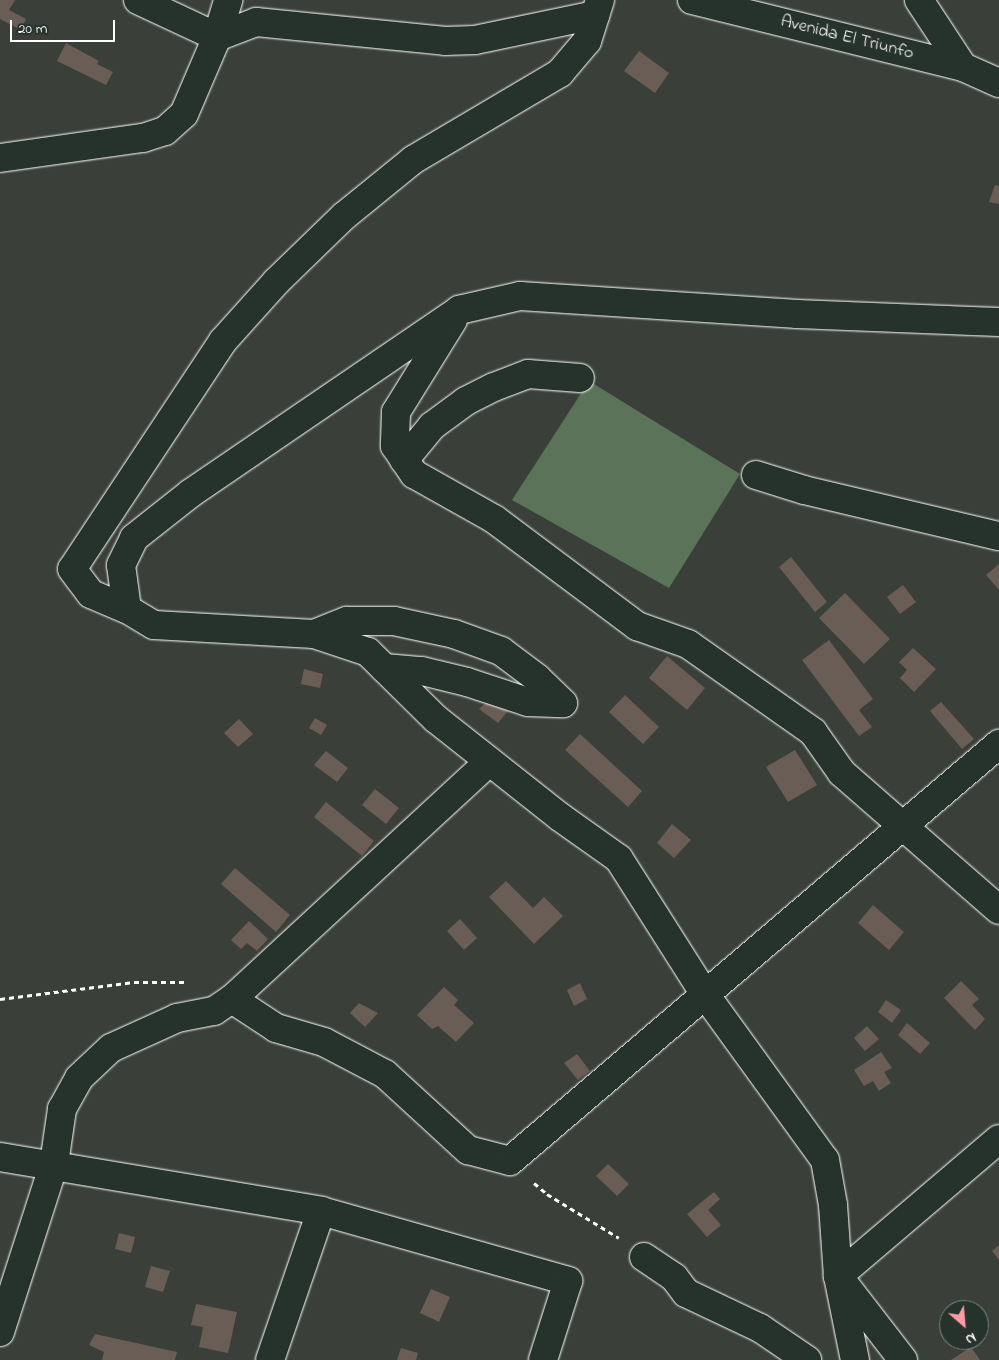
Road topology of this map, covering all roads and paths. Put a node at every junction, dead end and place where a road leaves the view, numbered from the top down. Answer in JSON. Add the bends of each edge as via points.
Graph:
{"nodes":[{"id":1,"x":138,"y":0,"type":"edge"},
{"id":2,"x":228,"y":0,"type":"edge"},
{"id":3,"x":692,"y":0,"type":"edge"},
{"id":4,"x":919,"y":0,"type":"edge"},
{"id":5,"x":598,"y":7,"type":"edge"},
{"id":6,"x":217,"y":38,"type":"junction"},
{"id":7,"x":963,"y":67,"type":"junction"},
{"id":8,"x":999,"y":83,"type":"edge"},
{"id":9,"x":0,"y":158,"type":"edge"},
{"id":10,"x":459,"y":310,"type":"junction"},
{"id":11,"x":999,"y":322,"type":"edge"},
{"id":12,"x":580,"y":378,"type":"dead end"},
{"id":13,"x":404,"y":460,"type":"junction"},
{"id":14,"x":756,"y":475,"type":"dead end"},
{"id":15,"x":999,"y":536,"type":"edge"},
{"id":16,"x":127,"y":609,"type":"junction"},
{"id":17,"x":314,"y":634,"type":"junction"},
{"id":18,"x":384,"y":668,"type":"junction"},
{"id":19,"x":999,"y":744,"type":"edge"},
{"id":20,"x":490,"y":762,"type":"junction"},
{"id":21,"x":902,"y":827,"type":"junction"},
{"id":22,"x":999,"y":910,"type":"edge"},
{"id":23,"x":704,"y":993,"type":"junction"},
{"id":24,"x":0,"y":999,"type":"edge"},
{"id":25,"x":232,"y":999,"type":"junction"},
{"id":26,"x":999,"y":1139,"type":"edge"},
{"id":27,"x":0,"y":1157,"type":"edge"},
{"id":28,"x":510,"y":1161,"type":"junction"},
{"id":29,"x":54,"y":1164,"type":"junction"},
{"id":30,"x":321,"y":1211,"type":"junction"},
{"id":31,"x":644,"y":1257,"type":"joint"},
{"id":32,"x":838,"y":1276,"type":"junction"},
{"id":33,"x":0,"y":1332,"type":"edge"},
{"id":34,"x":270,"y":1360,"type":"edge"},
{"id":35,"x":543,"y":1360,"type":"edge"},
{"id":36,"x":807,"y":1360,"type":"edge"},
{"id":37,"x":855,"y":1360,"type":"edge"},
{"id":38,"x":903,"y":1360,"type":"edge"}],
"edges":[{"from":1,"to":6,"type":"street"},
{"from":2,"to":6,"type":"street"},
{"from":3,"to":7,"type":"street","name":"Avenida El Triunfo"},
{"from":4,"to":7,"type":"street"},
{"from":5,"to":6,"type":"street","via":[[475,40],[445,41],[256,22]]},
{"from":5,"to":16,"type":"street","via":[[587,41],[560,74],[413,160],[344,216],[276,282],[224,341],[72,570],[91,594]]},
{"from":6,"to":9,"type":"street","via":[[184,114],[165,131],[143,138]]},
{"from":7,"to":8,"type":"street","name":"Avenida El Triunfo"},
{"from":10,"to":11,"type":"street","via":[[520,296],[797,314]]},
{"from":10,"to":13,"type":"street","via":[[396,412],[395,446]]},
{"from":10,"to":16,"type":"street","via":[[190,493],[134,538],[121,565]]},
{"from":12,"to":13,"type":"street","via":[[528,374],[494,386],[466,401],[432,426]]},
{"from":13,"to":21,"type":"street","via":[[414,474],[494,519],[638,626],[688,644],[813,732],[842,773]]},
{"from":14,"to":15,"type":"street","via":[[804,490]]},
{"from":16,"to":17,"type":"street","via":[[154,625]]},
{"from":17,"to":18,"type":"street","via":[[368,652]]},
{"from":17,"to":18,"type":"street","via":[[347,621],[394,621],[454,634],[501,651],[538,678],[563,703],[528,702],[422,671]]},
{"from":18,"to":20,"type":"street","via":[[436,719]]},
{"from":19,"to":21,"type":"street"},
{"from":20,"to":23,"type":"street","via":[[619,859]]},
{"from":20,"to":25,"type":"street"},
{"from":21,"to":22,"type":"street"},
{"from":21,"to":23,"type":"street"},
{"from":23,"to":28,"type":"street"},
{"from":23,"to":32,"type":"street","via":[[825,1160],[833,1205]]},
{"from":24,"to":25,"type":"path","via":[[134,982],[184,982]]},
{"from":25,"to":28,"type":"street","via":[[276,1028],[324,1042],[384,1074],[468,1150]]},
{"from":25,"to":29,"type":"street","via":[[214,1011],[177,1018],[111,1048],[79,1078],[62,1109]]},
{"from":26,"to":32,"type":"street"},
{"from":27,"to":29,"type":"street"},
{"from":28,"to":31,"type":"path","via":[[547,1194],[604,1228]]},
{"from":29,"to":30,"type":"street"},
{"from":29,"to":33,"type":"street"},
{"from":30,"to":34,"type":"street"},
{"from":30,"to":35,"type":"street","via":[[568,1281]]},
{"from":31,"to":36,"type":"street","via":[[674,1277],[686,1293],[760,1328]]},
{"from":32,"to":37,"type":"street"},
{"from":32,"to":38,"type":"street"}]}
